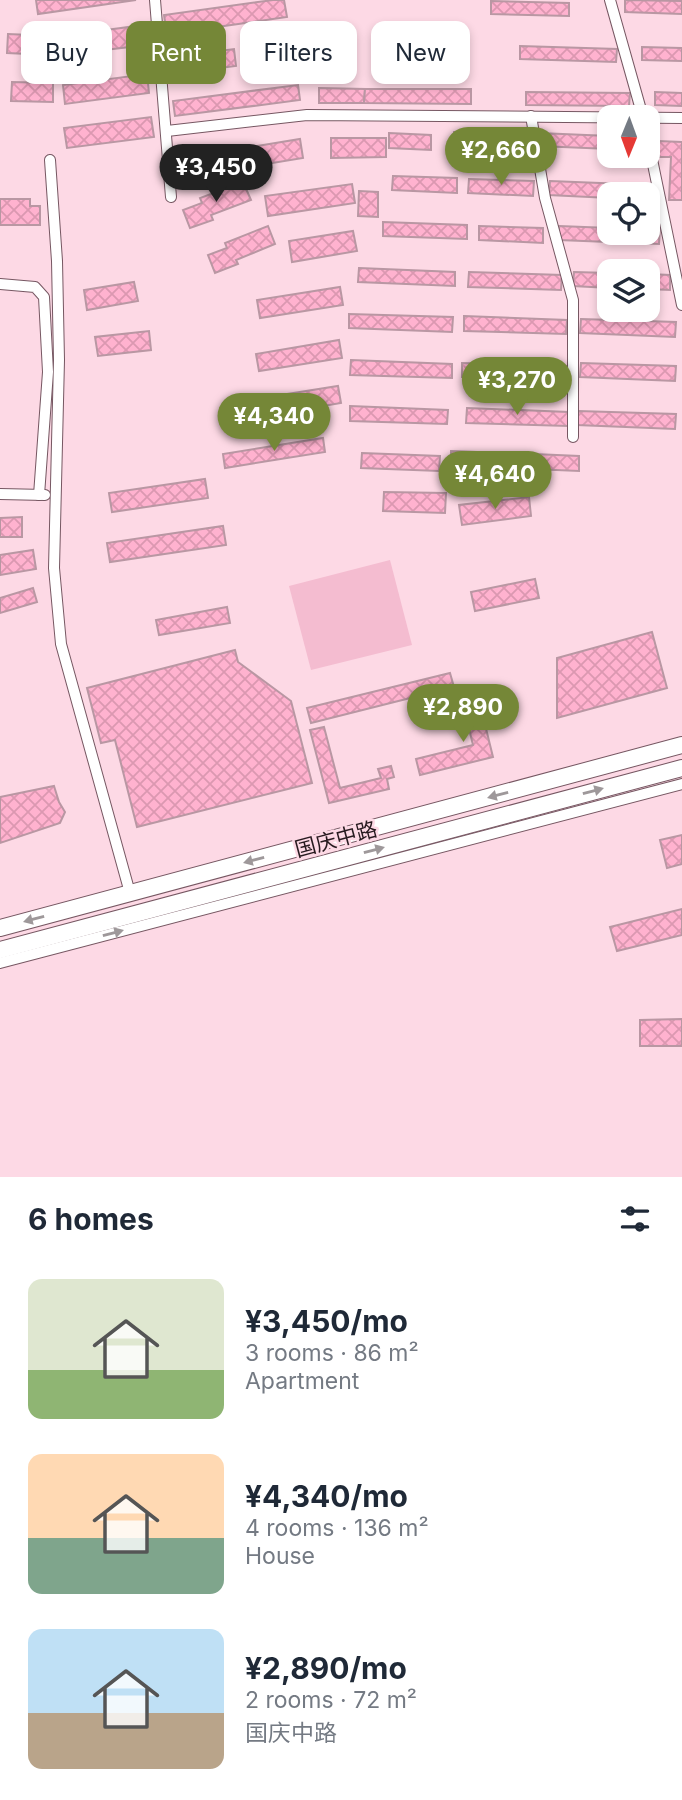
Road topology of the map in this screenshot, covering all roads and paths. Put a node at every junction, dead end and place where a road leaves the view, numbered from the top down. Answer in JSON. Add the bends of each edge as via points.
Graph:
{"nodes":[{"id":1,"x":155,"y":0,"type":"edge"},
{"id":2,"x":610,"y":0,"type":"edge"},
{"id":3,"x":640,"y":105,"type":"edge"},
{"id":4,"x":531,"y":116,"type":"junction"},
{"id":5,"x":597,"y":117,"type":"edge"},
{"id":6,"x":660,"y":117,"type":"edge"},
{"id":7,"x":682,"y":118,"type":"edge"},
{"id":8,"x":167,"y":131,"type":"junction"},
{"id":9,"x":50,"y":160,"type":"dead end"},
{"id":10,"x":654,"y":168,"type":"edge"},
{"id":11,"x":171,"y":197,"type":"dead end"},
{"id":12,"x":0,"y":284,"type":"edge"},
{"id":13,"x":682,"y":305,"type":"edge"},
{"id":14,"x":573,"y":437,"type":"dead end"},
{"id":15,"x":0,"y":494,"type":"edge"},
{"id":16,"x":39,"y":495,"type":"junction"},
{"id":17,"x":55,"y":495,"type":"junction"},
{"id":18,"x":682,"y":746,"type":"edge"},
{"id":19,"x":682,"y":768,"type":"edge"},
{"id":20,"x":682,"y":783,"type":"edge"},
{"id":21,"x":130,"y":893,"type":"junction"},
{"id":22,"x":0,"y":928,"type":"edge"},
{"id":23,"x":0,"y":950,"type":"edge"},
{"id":24,"x":0,"y":962,"type":"edge"}],
"edges":[{"from":1,"to":8,"type":"street"},
{"from":2,"to":3,"type":"street"},
{"from":4,"to":5,"type":"street"},
{"from":4,"to":8,"type":"street","via":[[307,115]]},
{"from":4,"to":14,"type":"street","via":[[545,198],[573,300]]},
{"from":6,"to":7,"type":"street"},
{"from":8,"to":11,"type":"street"},
{"from":9,"to":17,"type":"street","via":[[60,360]]},
{"from":10,"to":13,"type":"street"},
{"from":12,"to":16,"type":"street","via":[[35,287],[44,297],[48,372]]},
{"from":15,"to":16,"type":"street"},
{"from":16,"to":17,"type":"street"},
{"from":17,"to":21,"type":"street","via":[[54,568],[61,644]]},
{"from":18,"to":21,"type":"main road","name":"国庆中路","one_way":true},
{"from":23,"to":19,"type":"main road","name":"国庆中路","one_way":true},
{"from":24,"to":20,"type":"street","one_way":true},
{"from":21,"to":22,"type":"main road","name":"国庆中路","one_way":true}]}
